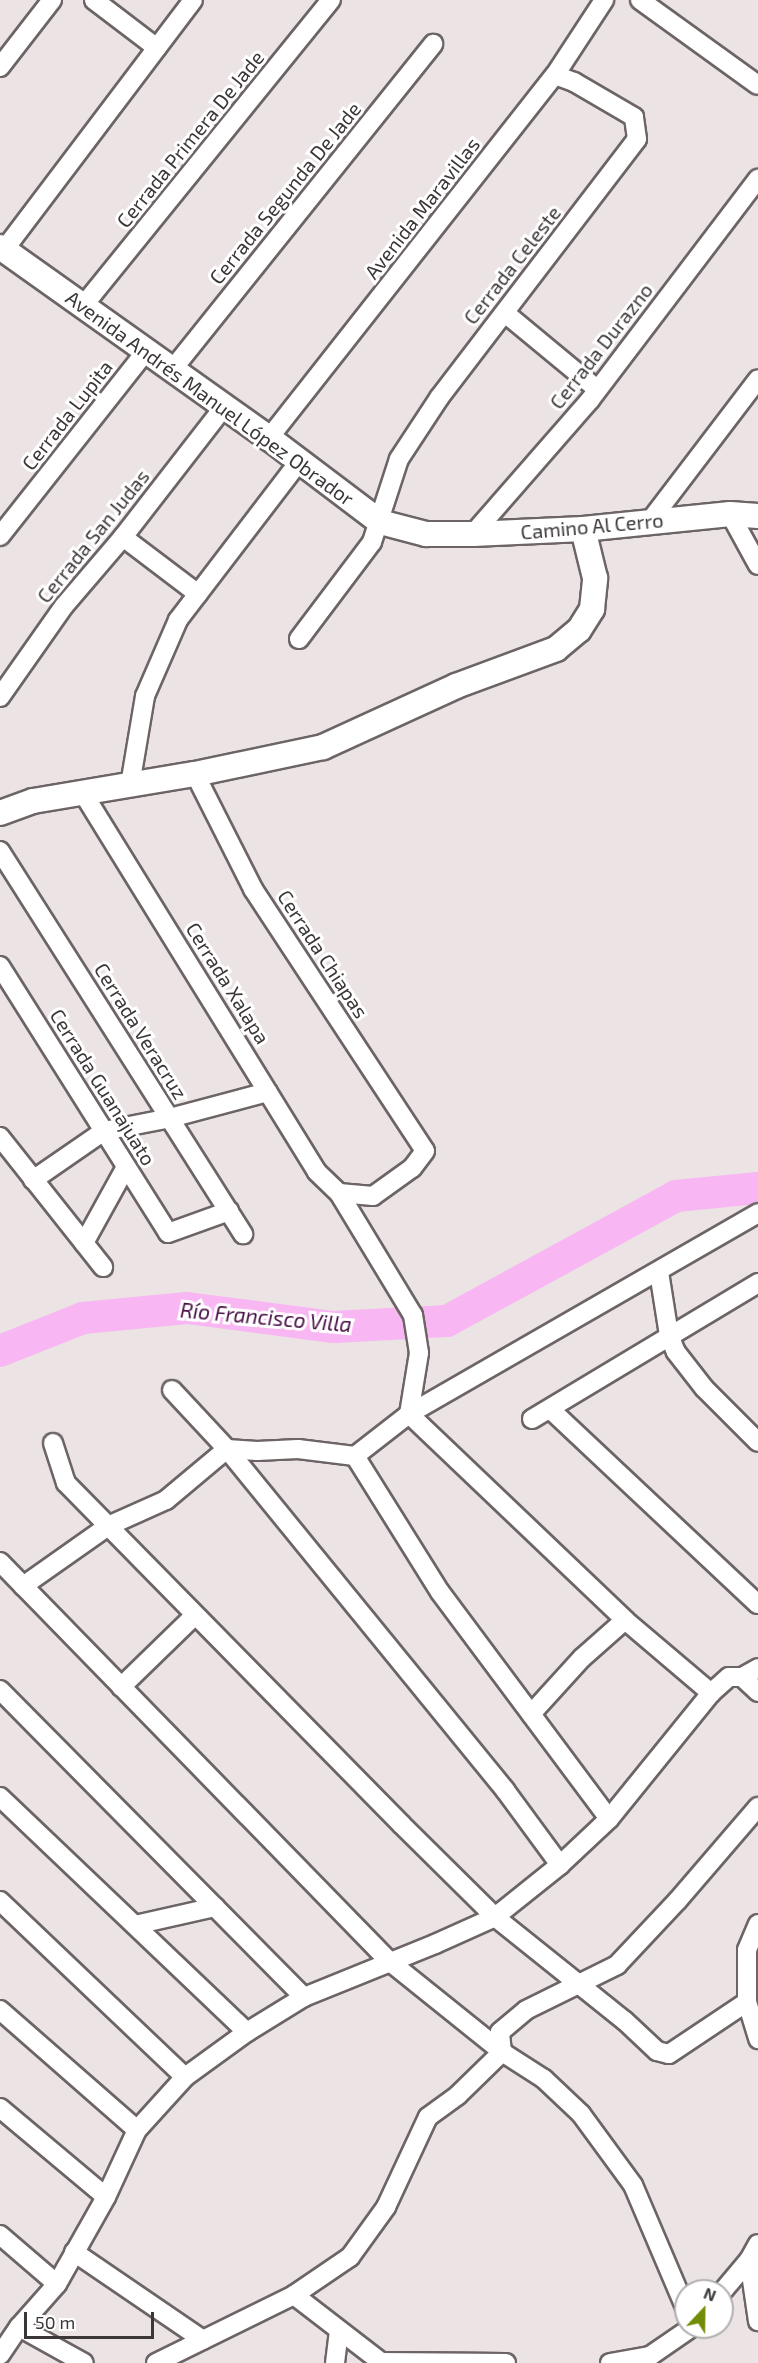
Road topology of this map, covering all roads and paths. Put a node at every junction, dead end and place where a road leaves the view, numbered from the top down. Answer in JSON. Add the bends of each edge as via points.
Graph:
{"nodes":[{"id":1,"x":52,"y":0,"type":"edge"},
{"id":2,"x":94,"y":0,"type":"edge"},
{"id":3,"x":193,"y":0,"type":"edge"},
{"id":4,"x":332,"y":0,"type":"edge"},
{"id":5,"x":604,"y":0,"type":"edge"},
{"id":6,"x":640,"y":0,"type":"edge"},
{"id":7,"x":433,"y":44,"type":"dead end"},
{"id":8,"x":157,"y":48,"type":"junction"},
{"id":9,"x":0,"y":67,"type":"edge"},
{"id":10,"x":555,"y":75,"type":"junction"},
{"id":11,"x":758,"y":85,"type":"edge"},
{"id":12,"x":758,"y":180,"type":"edge"},
{"id":13,"x":2,"y":249,"type":"edge"},
{"id":14,"x":83,"y":306,"type":"junction"},
{"id":15,"x":505,"y":313,"type":"junction"},
{"id":16,"x":146,"y":351,"type":"junction"},
{"id":17,"x":172,"y":370,"type":"junction"},
{"id":18,"x":758,"y":379,"type":"edge"},
{"id":19,"x":597,"y":389,"type":"junction"},
{"id":20,"x":224,"y":407,"type":"junction"},
{"id":21,"x":269,"y":438,"type":"junction"},
{"id":22,"x":299,"y":462,"type":"junction"},
{"id":23,"x":730,"y":514,"type":"junction"},
{"id":24,"x":758,"y":516,"type":"edge"},
{"id":25,"x":380,"y":522,"type":"junction"},
{"id":26,"x":650,"y":522,"type":"junction"},
{"id":27,"x":583,"y":529,"type":"junction"},
{"id":28,"x":426,"y":534,"type":"joint"},
{"id":29,"x":473,"y":534,"type":"junction"},
{"id":30,"x":0,"y":536,"type":"edge"},
{"id":31,"x":123,"y":537,"type":"junction"},
{"id":32,"x":758,"y":565,"type":"edge"},
{"id":33,"x":198,"y":594,"type":"junction"},
{"id":34,"x":299,"y":639,"type":"dead end"},
{"id":35,"x":0,"y":697,"type":"edge"},
{"id":36,"x":195,"y":774,"type":"junction"},
{"id":37,"x":130,"y":785,"type":"junction"},
{"id":38,"x":83,"y":793,"type":"junction"},
{"id":39,"x":0,"y":813,"type":"edge"},
{"id":40,"x":0,"y":852,"type":"edge"},
{"id":41,"x":0,"y":966,"type":"edge"},
{"id":42,"x":268,"y":1092,"type":"junction"},
{"id":43,"x":170,"y":1118,"type":"junction"},
{"id":44,"x":104,"y":1131,"type":"junction"},
{"id":45,"x":0,"y":1137,"type":"edge"},
{"id":46,"x":126,"y":1167,"type":"junction"},
{"id":47,"x":33,"y":1179,"type":"junction"},
{"id":48,"x":339,"y":1193,"type":"junction"},
{"id":49,"x":229,"y":1211,"type":"junction"},
{"id":50,"x":758,"y":1213,"type":"edge"},
{"id":51,"x":243,"y":1234,"type":"dead end"},
{"id":52,"x":84,"y":1243,"type":"junction"},
{"id":53,"x":103,"y":1267,"type":"dead end"},
{"id":54,"x":659,"y":1272,"type":"junction"},
{"id":55,"x":756,"y":1286,"type":"edge"},
{"id":56,"x":669,"y":1335,"type":"junction"},
{"id":57,"x":172,"y":1390,"type":"dead end"},
{"id":58,"x":550,"y":1409,"type":"junction"},
{"id":59,"x":409,"y":1414,"type":"junction"},
{"id":60,"x":532,"y":1419,"type":"dead end"},
{"id":61,"x":758,"y":1442,"type":"edge"},
{"id":62,"x":53,"y":1443,"type":"dead end"},
{"id":63,"x":227,"y":1449,"type":"junction"},
{"id":64,"x":355,"y":1456,"type":"junction"},
{"id":65,"x":108,"y":1526,"type":"junction"},
{"id":66,"x":0,"y":1562,"type":"edge"},
{"id":67,"x":23,"y":1586,"type":"junction"},
{"id":68,"x":758,"y":1604,"type":"edge"},
{"id":69,"x":195,"y":1615,"type":"junction"},
{"id":70,"x":625,"y":1620,"type":"junction"},
{"id":71,"x":750,"y":1673,"type":"edge"},
{"id":72,"x":121,"y":1688,"type":"junction"},
{"id":73,"x":0,"y":1690,"type":"edge"},
{"id":74,"x":758,"y":1692,"type":"edge"},
{"id":75,"x":711,"y":1693,"type":"junction"},
{"id":76,"x":531,"y":1714,"type":"junction"},
{"id":77,"x":4,"y":1809,"type":"edge"},
{"id":78,"x":756,"y":1815,"type":"edge"},
{"id":79,"x":609,"y":1819,"type":"junction"},
{"id":80,"x":560,"y":1865,"type":"junction"},
{"id":81,"x":0,"y":1900,"type":"edge"},
{"id":82,"x":215,"y":1907,"type":"junction"},
{"id":83,"x":495,"y":1917,"type":"junction"},
{"id":84,"x":758,"y":1924,"type":"edge"},
{"id":85,"x":135,"y":1925,"type":"junction"},
{"id":86,"x":388,"y":1961,"type":"junction"},
{"id":87,"x":580,"y":1984,"type":"junction"},
{"id":88,"x":304,"y":1996,"type":"junction"},
{"id":89,"x":747,"y":2001,"type":"junction"},
{"id":90,"x":0,"y":2010,"type":"edge"},
{"id":91,"x":247,"y":2031,"type":"junction"},
{"id":92,"x":758,"y":2039,"type":"edge"},
{"id":93,"x":502,"y":2052,"type":"junction"},
{"id":94,"x":185,"y":2077,"type":"junction"},
{"id":95,"x":0,"y":2108,"type":"edge"},
{"id":96,"x":137,"y":2130,"type":"junction"},
{"id":97,"x":106,"y":2197,"type":"junction"},
{"id":98,"x":0,"y":2235,"type":"edge"},
{"id":99,"x":74,"y":2252,"type":"junction"},
{"id":100,"x":753,"y":2252,"type":"edge"},
{"id":101,"x":732,"y":2279,"type":"edge"},
{"id":102,"x":674,"y":2281,"type":"edge"},
{"id":103,"x":57,"y":2284,"type":"junction"},
{"id":104,"x":294,"y":2295,"type":"junction"},
{"id":105,"x":758,"y":2320,"type":"edge"},
{"id":106,"x":19,"y":2327,"type":"junction"},
{"id":107,"x":339,"y":2331,"type":"junction"},
{"id":108,"x":676,"y":2339,"type":"edge"},
{"id":109,"x":202,"y":2340,"type":"junction"},
{"id":110,"x":0,"y":2355,"type":"edge"},
{"id":111,"x":56,"y":2356,"type":"edge"},
{"id":112,"x":650,"y":2359,"type":"edge"},
{"id":113,"x":84,"y":2363,"type":"edge"},
{"id":114,"x":156,"y":2363,"type":"edge"},
{"id":115,"x":335,"y":2363,"type":"edge"},
{"id":116,"x":381,"y":2363,"type":"edge"},
{"id":117,"x":469,"y":2363,"type":"edge"},
{"id":118,"x":506,"y":2363,"type":"edge"},
{"id":119,"x":610,"y":2363,"type":"edge"}],
"edges":[{"from":1,"to":9,"type":"street"},
{"from":2,"to":8,"type":"street"},
{"from":3,"to":8,"type":"street"},
{"from":4,"to":14,"type":"street","name":"Cerrada Primera De Jade"},
{"from":5,"to":10,"type":"street","name":"Avenida Maravillas"},
{"from":6,"to":11,"type":"street"},
{"from":7,"to":17,"type":"street","name":"Cerrada Segunda De Jade"},
{"from":8,"to":13,"type":"street"},
{"from":10,"to":15,"type":"street","name":"Cerrada Celeste","via":[[574,81],[634,117],[637,139]]},
{"from":10,"to":21,"type":"street","name":"Avenida Maravillas"},
{"from":12,"to":19,"type":"street","name":"Cerrada Durazno"},
{"from":13,"to":14,"type":"main road","name":"Avenida Andrés Manuel López Obrador"},
{"from":14,"to":16,"type":"main road","name":"Avenida Andrés Manuel López Obrador"},
{"from":15,"to":19,"type":"street"},
{"from":15,"to":25,"type":"street","name":"Cerrada Celeste","via":[[399,459]]},
{"from":16,"to":17,"type":"main road","name":"Avenida Andrés Manuel López Obrador"},
{"from":16,"to":30,"type":"street","name":"Cerrada Lupita"},
{"from":17,"to":20,"type":"main road","name":"Avenida Andrés Manuel López Obrador"},
{"from":18,"to":26,"type":"street"},
{"from":19,"to":29,"type":"street","name":"Cerrada Durazno"},
{"from":20,"to":21,"type":"main road","name":"Avenida Andrés Manuel López Obrador"},
{"from":20,"to":31,"type":"street","name":"Cerrada San Judas"},
{"from":21,"to":22,"type":"main road","name":"Avenida Andrés Manuel López Obrador"},
{"from":22,"to":25,"type":"main road","name":"Avenida Andrés Manuel López Obrador"},
{"from":22,"to":33,"type":"street"},
{"from":23,"to":24,"type":"main road","name":"Camino Al Cerro"},
{"from":23,"to":26,"type":"main road","name":"Camino Al Cerro"},
{"from":23,"to":32,"type":"street"},
{"from":25,"to":28,"type":"main road","name":"Avenida Andrés Manuel López Obrador"},
{"from":25,"to":34,"type":"street","name":"Cerrada Celeste","via":[[372,542]]},
{"from":26,"to":27,"type":"main road","name":"Camino Al Cerro"},
{"from":27,"to":29,"type":"main road","name":"Camino Al Cerro"},
{"from":27,"to":36,"type":"main road","via":[[595,578],[592,609],[579,630],[556,649],[456,686],[323,747]]},
{"from":28,"to":29,"type":"main road","name":"Camino Al Cerro"},
{"from":31,"to":33,"type":"street"},
{"from":31,"to":35,"type":"street","name":"Cerrada San Judas","via":[[64,606]]},
{"from":33,"to":37,"type":"street","via":[[178,620],[145,696]]},
{"from":36,"to":37,"type":"main road"},
{"from":36,"to":48,"type":"street","name":"Cerrada Chiapas","via":[[253,889],[425,1151],[412,1168],[373,1196]]},
{"from":37,"to":38,"type":"main road"},
{"from":38,"to":39,"type":"main road","via":[[33,801]]},
{"from":38,"to":42,"type":"street","name":"Cerrada Xalapa"},
{"from":40,"to":43,"type":"street","name":"Cerrada Veracruz"},
{"from":41,"to":44,"type":"street","name":"Cerrada Guanajuato"},
{"from":42,"to":43,"type":"street"},
{"from":42,"to":48,"type":"street","name":"Cerrada Xalapa","via":[[317,1172]]},
{"from":43,"to":44,"type":"street"},
{"from":43,"to":49,"type":"street","name":"Cerrada Veracruz"},
{"from":44,"to":46,"type":"street","name":"Cerrada Guanajuato"},
{"from":44,"to":47,"type":"street"},
{"from":45,"to":47,"type":"street"},
{"from":46,"to":49,"type":"street","name":"Cerrada Guanajuato","via":[[168,1233]]},
{"from":46,"to":52,"type":"street"},
{"from":47,"to":52,"type":"street"},
{"from":48,"to":59,"type":"street","name":"Cerrada Xalapa","via":[[413,1315],[419,1353]]},
{"from":49,"to":51,"type":"street","name":"Cerrada Veracruz"},
{"from":50,"to":54,"type":"street"},
{"from":52,"to":53,"type":"street"},
{"from":54,"to":56,"type":"street"},
{"from":54,"to":59,"type":"street"},
{"from":55,"to":56,"type":"street"},
{"from":56,"to":58,"type":"street"},
{"from":56,"to":61,"type":"street","via":[[676,1352],[704,1388]]},
{"from":57,"to":63,"type":"street"},
{"from":58,"to":60,"type":"street"},
{"from":58,"to":68,"type":"street"},
{"from":59,"to":64,"type":"street"},
{"from":59,"to":70,"type":"street"},
{"from":62,"to":65,"type":"street","via":[[66,1483]]},
{"from":63,"to":64,"type":"street","via":[[298,1449]]},
{"from":63,"to":65,"type":"street","via":[[166,1500]]},
{"from":63,"to":80,"type":"street","via":[[505,1790]]},
{"from":64,"to":76,"type":"street","via":[[440,1592]]},
{"from":65,"to":67,"type":"street"},
{"from":65,"to":69,"type":"street"},
{"from":66,"to":67,"type":"street"},
{"from":67,"to":72,"type":"street"},
{"from":69,"to":72,"type":"street"},
{"from":69,"to":83,"type":"street"},
{"from":70,"to":75,"type":"street"},
{"from":70,"to":76,"type":"street","via":[[582,1658]]},
{"from":71,"to":74,"type":"street"},
{"from":71,"to":75,"type":"street","via":[[729,1677]]},
{"from":72,"to":86,"type":"street"},
{"from":73,"to":82,"type":"street"},
{"from":75,"to":79,"type":"street"},
{"from":76,"to":79,"type":"street"},
{"from":77,"to":85,"type":"street"},
{"from":78,"to":87,"type":"street","via":[[617,1965]]},
{"from":79,"to":80,"type":"street"},
{"from":80,"to":83,"type":"street"},
{"from":81,"to":94,"type":"street"},
{"from":82,"to":85,"type":"street"},
{"from":82,"to":88,"type":"street"},
{"from":83,"to":86,"type":"street"},
{"from":83,"to":87,"type":"street"},
{"from":84,"to":89,"type":"street","via":[[747,1950]]},
{"from":85,"to":91,"type":"street"},
{"from":86,"to":88,"type":"street"},
{"from":86,"to":93,"type":"street"},
{"from":87,"to":89,"type":"street","via":[[657,2051],[669,2054]]},
{"from":87,"to":93,"type":"street","via":[[526,2010],[509,2023],[500,2032]]},
{"from":88,"to":91,"type":"street"},
{"from":89,"to":92,"type":"street"},
{"from":90,"to":96,"type":"street"},
{"from":91,"to":94,"type":"street"},
{"from":93,"to":102,"type":"street","via":[[544,2079],[581,2114],[633,2185]]},
{"from":93,"to":104,"type":"street","via":[[458,2095],[428,2116],[386,2206],[350,2257]]},
{"from":94,"to":96,"type":"street"},
{"from":95,"to":97,"type":"street"},
{"from":96,"to":97,"type":"street"},
{"from":97,"to":99,"type":"street"},
{"from":98,"to":103,"type":"street"},
{"from":99,"to":103,"type":"street"},
{"from":99,"to":109,"type":"street"},
{"from":100,"to":101,"type":"street"},
{"from":100,"to":105,"type":"street"},
{"from":103,"to":106,"type":"street"},
{"from":104,"to":107,"type":"street"},
{"from":104,"to":109,"type":"street"},
{"from":106,"to":110,"type":"street"},
{"from":106,"to":111,"type":"street"},
{"from":107,"to":115,"type":"street"},
{"from":107,"to":116,"type":"street"},
{"from":108,"to":112,"type":"street"},
{"from":109,"to":114,"type":"street"},
{"from":111,"to":113,"type":"street"},
{"from":112,"to":119,"type":"street"},
{"from":116,"to":117,"type":"street"},
{"from":117,"to":118,"type":"street"}]}
